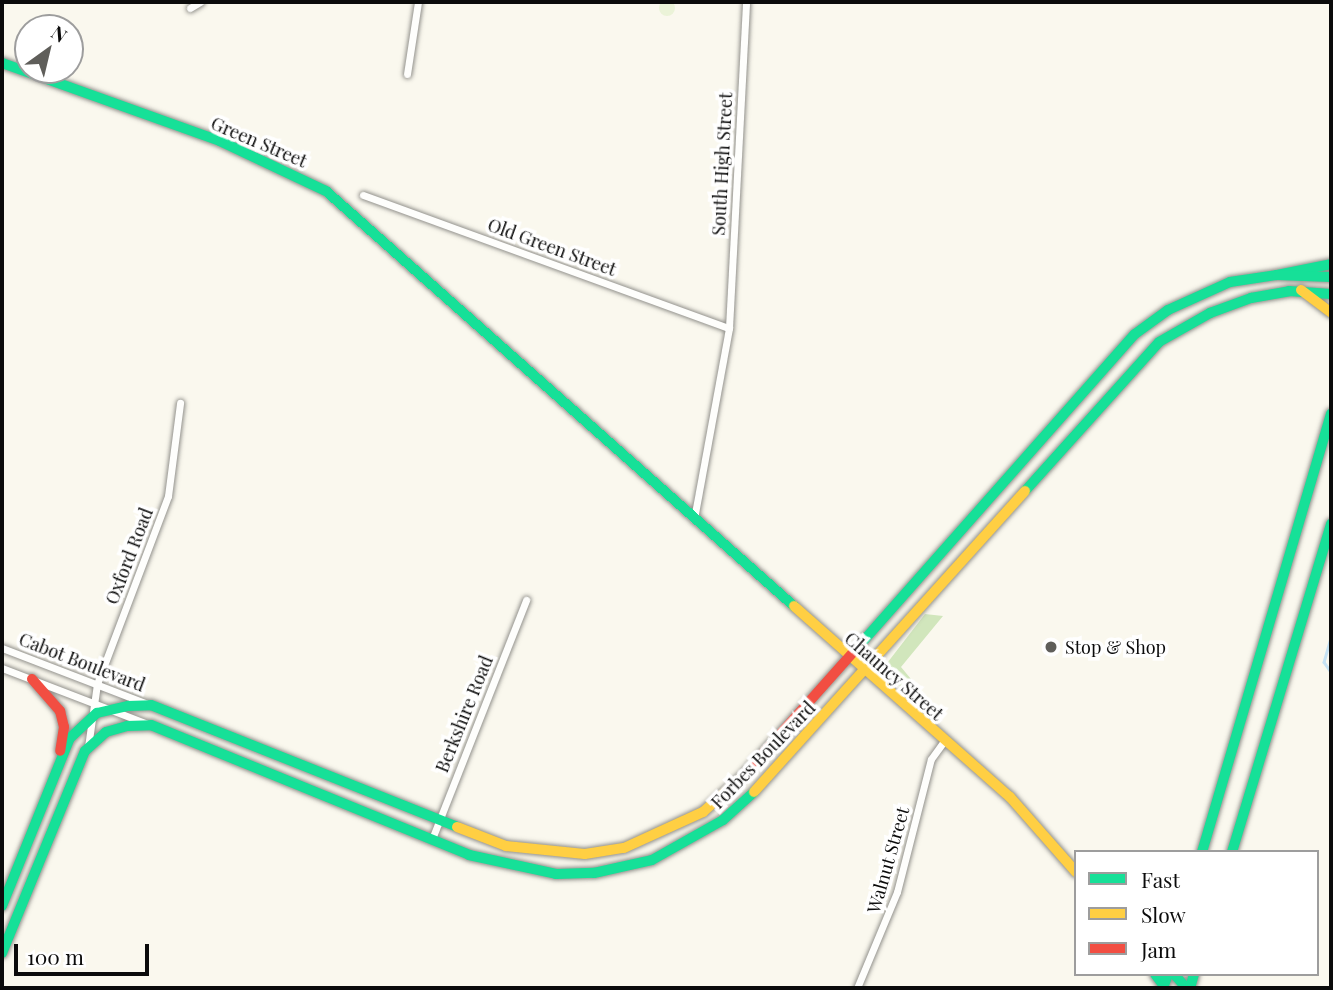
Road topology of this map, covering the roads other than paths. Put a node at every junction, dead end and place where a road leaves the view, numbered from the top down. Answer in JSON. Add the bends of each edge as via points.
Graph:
{"nodes":[{"id":1,"x":200,"y":2,"type":"edge"},
{"id":2,"x":418,"y":2,"type":"edge"},
{"id":3,"x":746,"y":2,"type":"edge"},
{"id":4,"x":190,"y":8,"type":"dead end"},
{"id":5,"x":2,"y":63,"type":"edge"},
{"id":6,"x":407,"y":74,"type":"dead end"},
{"id":7,"x":363,"y":195,"type":"dead end"},
{"id":8,"x":1331,"y":264,"type":"edge"},
{"id":9,"x":1277,"y":275,"type":"junction"},
{"id":10,"x":1331,"y":277,"type":"edge"},
{"id":11,"x":1301,"y":290,"type":"junction"},
{"id":12,"x":1331,"y":293,"type":"edge"},
{"id":13,"x":467,"y":313,"type":"joint"},
{"id":14,"x":1331,"y":313,"type":"edge"},
{"id":15,"x":729,"y":328,"type":"junction"},
{"id":16,"x":180,"y":403,"type":"dead end"},
{"id":17,"x":1331,"y":414,"type":"edge"},
{"id":18,"x":693,"y":519,"type":"junction"},
{"id":19,"x":1331,"y":524,"type":"edge"},
{"id":20,"x":526,"y":600,"type":"dead end"},
{"id":21,"x":2,"y":648,"type":"edge"},
{"id":22,"x":849,"y":658,"type":"junction"},
{"id":23,"x":2,"y":668,"type":"edge"},
{"id":24,"x":863,"y":670,"type":"junction"},
{"id":25,"x":32,"y":679,"type":"junction"},
{"id":26,"x":97,"y":684,"type":"junction"},
{"id":27,"x":94,"y":702,"type":"junction"},
{"id":28,"x":151,"y":705,"type":"junction"},
{"id":29,"x":111,"y":709,"type":"junction"},
{"id":30,"x":91,"y":717,"type":"junction"},
{"id":31,"x":151,"y":725,"type":"junction"},
{"id":32,"x":945,"y":740,"type":"junction"},
{"id":33,"x":88,"y":747,"type":"junction"},
{"id":34,"x":58,"y":762,"type":"junction"},
{"id":35,"x":439,"y":821,"type":"junction"},
{"id":36,"x":432,"y":839,"type":"junction"},
{"id":37,"x":1203,"y":850,"type":"edge"},
{"id":38,"x":1233,"y":850,"type":"edge"},
{"id":39,"x":1073,"y":868,"type":"edge"},
{"id":40,"x":2,"y":906,"type":"edge"},
{"id":41,"x":2,"y":953,"type":"edge"},
{"id":42,"x":857,"y":988,"type":"edge"}],
"edges":[{"from":1,"to":4,"type":"street"},
{"from":2,"to":6,"type":"street"},
{"from":3,"to":15,"type":"street","name":"South High Street"},
{"from":5,"to":13,"type":"main road","name":"Green Street","via":[[220,141],[307,179],[356,215]]},
{"from":7,"to":15,"type":"street","name":"Old Green Street"},
{"from":8,"to":9,"type":"main road"},
{"from":9,"to":10,"type":"main road","name":"Forbes Boulevard"},
{"from":9,"to":22,"type":"main road","name":"Forbes Boulevard","via":[[1230,282],[1195,295],[1135,334]]},
{"from":11,"to":12,"type":"main road","name":"Forbes Boulevard"},
{"from":11,"to":14,"type":"main road"},
{"from":11,"to":24,"type":"main road","name":"Forbes Boulevard","via":[[1229,304],[1159,342]]},
{"from":13,"to":18,"type":"main road","name":"Chauncy Street"},
{"from":15,"to":18,"type":"street"},
{"from":16,"to":26,"type":"street","name":"Oxford Road","via":[[166,504]]},
{"from":17,"to":37,"type":"main road"},
{"from":18,"to":22,"type":"main road","name":"Chauncy Street"},
{"from":19,"to":38,"type":"main road"},
{"from":20,"to":35,"type":"street","name":"Berkshire Road"},
{"from":21,"to":26,"type":"street","name":"Cabot Boulevard"},
{"from":22,"to":24,"type":"main road","name":"Chauncy Street"},
{"from":22,"to":35,"type":"main road","name":"Forbes Boulevard","via":[[735,785],[704,812],[649,840],[612,851],[557,854],[506,846]]},
{"from":23,"to":25,"type":"street","name":"Cabot Boulevard"},
{"from":24,"to":32,"type":"main road","name":"Chauncy Street"},
{"from":24,"to":36,"type":"main road","name":"Forbes Boulevard","via":[[740,806],[708,831],[652,860],[594,873],[551,874],[488,862]]},
{"from":25,"to":27,"type":"street","name":"Cabot Boulevard"},
{"from":25,"to":34,"type":"main road","via":[[52,698],[62,717]]},
{"from":26,"to":27,"type":"street","name":"Oxford Road"},
{"from":26,"to":28,"type":"street","name":"Cabot Boulevard"},
{"from":27,"to":29,"type":"street","name":"Cabot Boulevard"},
{"from":27,"to":30,"type":"street","name":"Oxford Road"},
{"from":28,"to":29,"type":"main road","name":"Forbes Boulevard"},
{"from":28,"to":35,"type":"main road","name":"Forbes Boulevard"},
{"from":29,"to":30,"type":"main road","name":"Forbes Boulevard"},
{"from":29,"to":31,"type":"street","name":"Cabot Boulevard"},
{"from":30,"to":33,"type":"street"},
{"from":30,"to":34,"type":"main road","name":"Forbes Boulevard","via":[[70,738]]},
{"from":31,"to":33,"type":"main road","name":"Forbes Boulevard","via":[[112,730]]},
{"from":31,"to":36,"type":"main road","name":"Forbes Boulevard"},
{"from":32,"to":39,"type":"main road","name":"Chauncy Street","via":[[1027,814]]},
{"from":32,"to":42,"type":"street","name":"Walnut Street","via":[[931,759],[897,892]]},
{"from":33,"to":41,"type":"main road"},
{"from":34,"to":40,"type":"main road","name":"Forbes Boulevard"},
{"from":35,"to":36,"type":"street","name":"Berkshire Road"}]}
